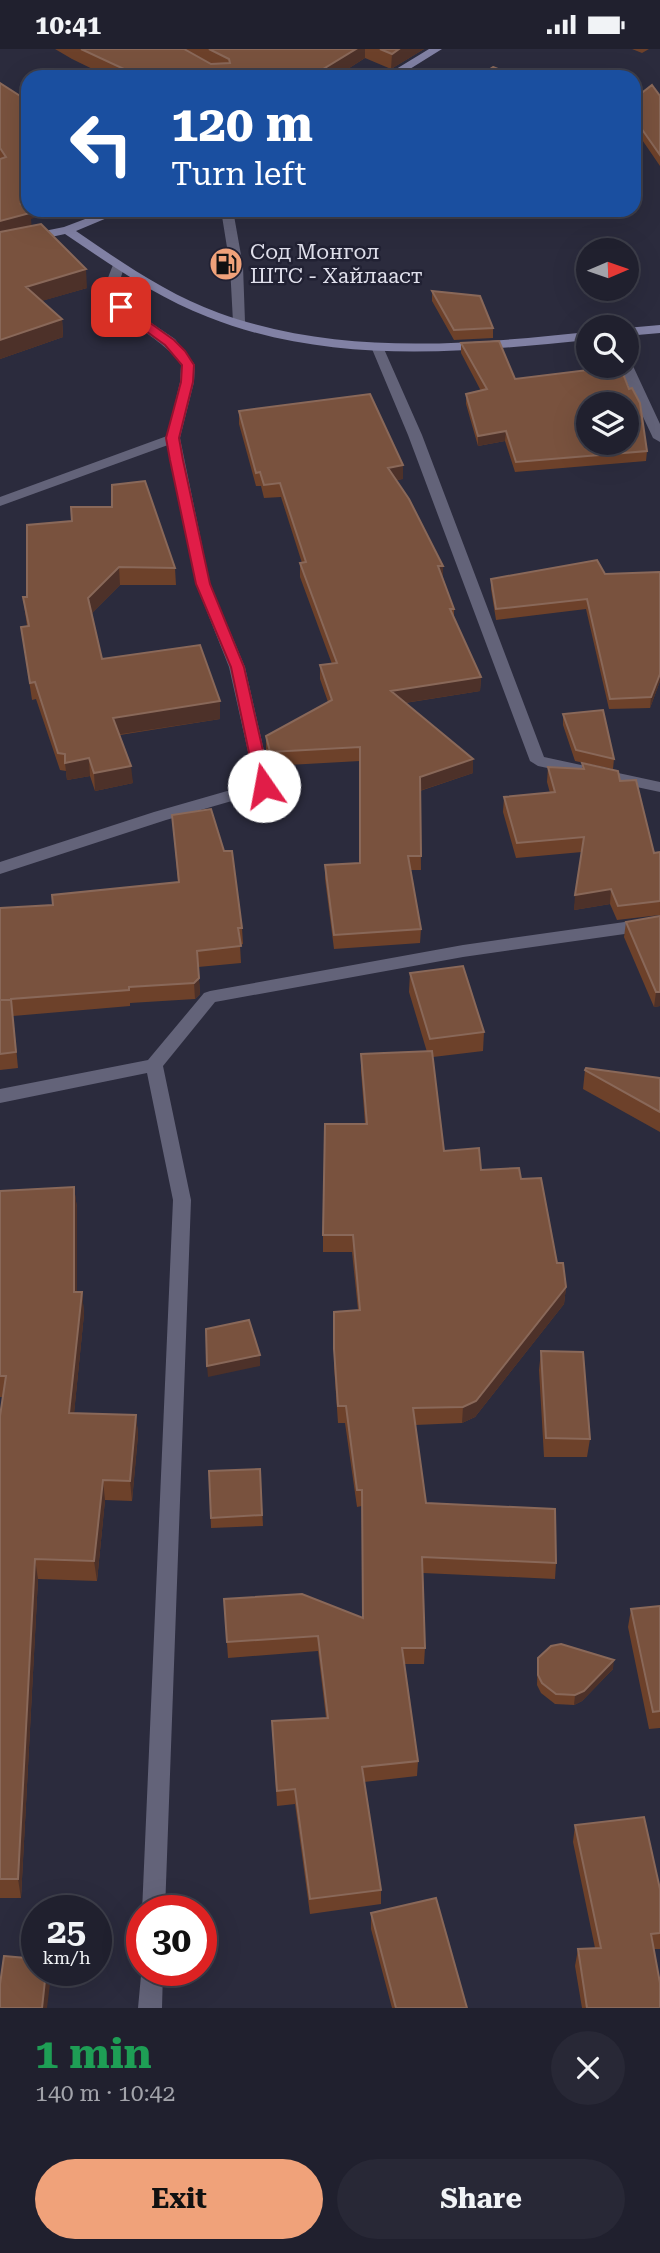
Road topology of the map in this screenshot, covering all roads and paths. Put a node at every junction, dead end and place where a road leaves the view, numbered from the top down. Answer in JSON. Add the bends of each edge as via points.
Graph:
{"nodes":[{"id":1,"x":437,"y":49,"type":"edge"},
{"id":2,"x":401,"y":70,"type":"edge"},
{"id":3,"x":101,"y":217,"type":"edge"},
{"id":4,"x":229,"y":217,"type":"edge"},
{"id":5,"x":67,"y":230,"type":"junction"},
{"id":6,"x":0,"y":244,"type":"edge"},
{"id":7,"x":119,"y":265,"type":"junction"},
{"id":8,"x":239,"y":322,"type":"junction"},
{"id":9,"x":660,"y":329,"type":"edge"},
{"id":10,"x":639,"y":331,"type":"edge"},
{"id":11,"x":576,"y":337,"type":"edge"},
{"id":12,"x":378,"y":349,"type":"junction"},
{"id":13,"x":632,"y":378,"type":"edge"},
{"id":14,"x":173,"y":438,"type":"junction"},
{"id":15,"x":660,"y":438,"type":"edge"},
{"id":16,"x":0,"y":502,"type":"edge"},
{"id":17,"x":660,"y":787,"type":"edge"},
{"id":18,"x":0,"y":868,"type":"edge"},
{"id":19,"x":660,"y":923,"type":"edge"},
{"id":20,"x":153,"y":1065,"type":"junction"},
{"id":21,"x":0,"y":1096,"type":"edge"},
{"id":22,"x":154,"y":1895,"type":"edge"},
{"id":23,"x":151,"y":1986,"type":"edge"},
{"id":24,"x":150,"y":2008,"type":"edge"}],
"edges":[{"from":1,"to":2,"type":"main road"},
{"from":3,"to":5,"type":"main road"},
{"from":4,"to":8,"type":"street"},
{"from":5,"to":6,"type":"main road"},
{"from":5,"to":7,"type":"main road"},
{"from":7,"to":8,"type":"main road","via":[[163,292]]},
{"from":7,"to":14,"type":"street","via":[[112,297],[170,342],[188,365]]},
{"from":8,"to":12,"type":"main road","via":[[310,341]]},
{"from":9,"to":10,"type":"main road"},
{"from":11,"to":12,"type":"main road","via":[[447,349]]},
{"from":12,"to":17,"type":"street","via":[[538,761]]},
{"from":13,"to":15,"type":"street"},
{"from":14,"to":16,"type":"street"},
{"from":14,"to":18,"type":"street","via":[[203,584],[237,667],[264,786]]},
{"from":19,"to":20,"type":"street","via":[[463,951],[210,997]]},
{"from":20,"to":21,"type":"street"},
{"from":20,"to":22,"type":"street","via":[[181,1200]]},
{"from":23,"to":24,"type":"street"}]}
